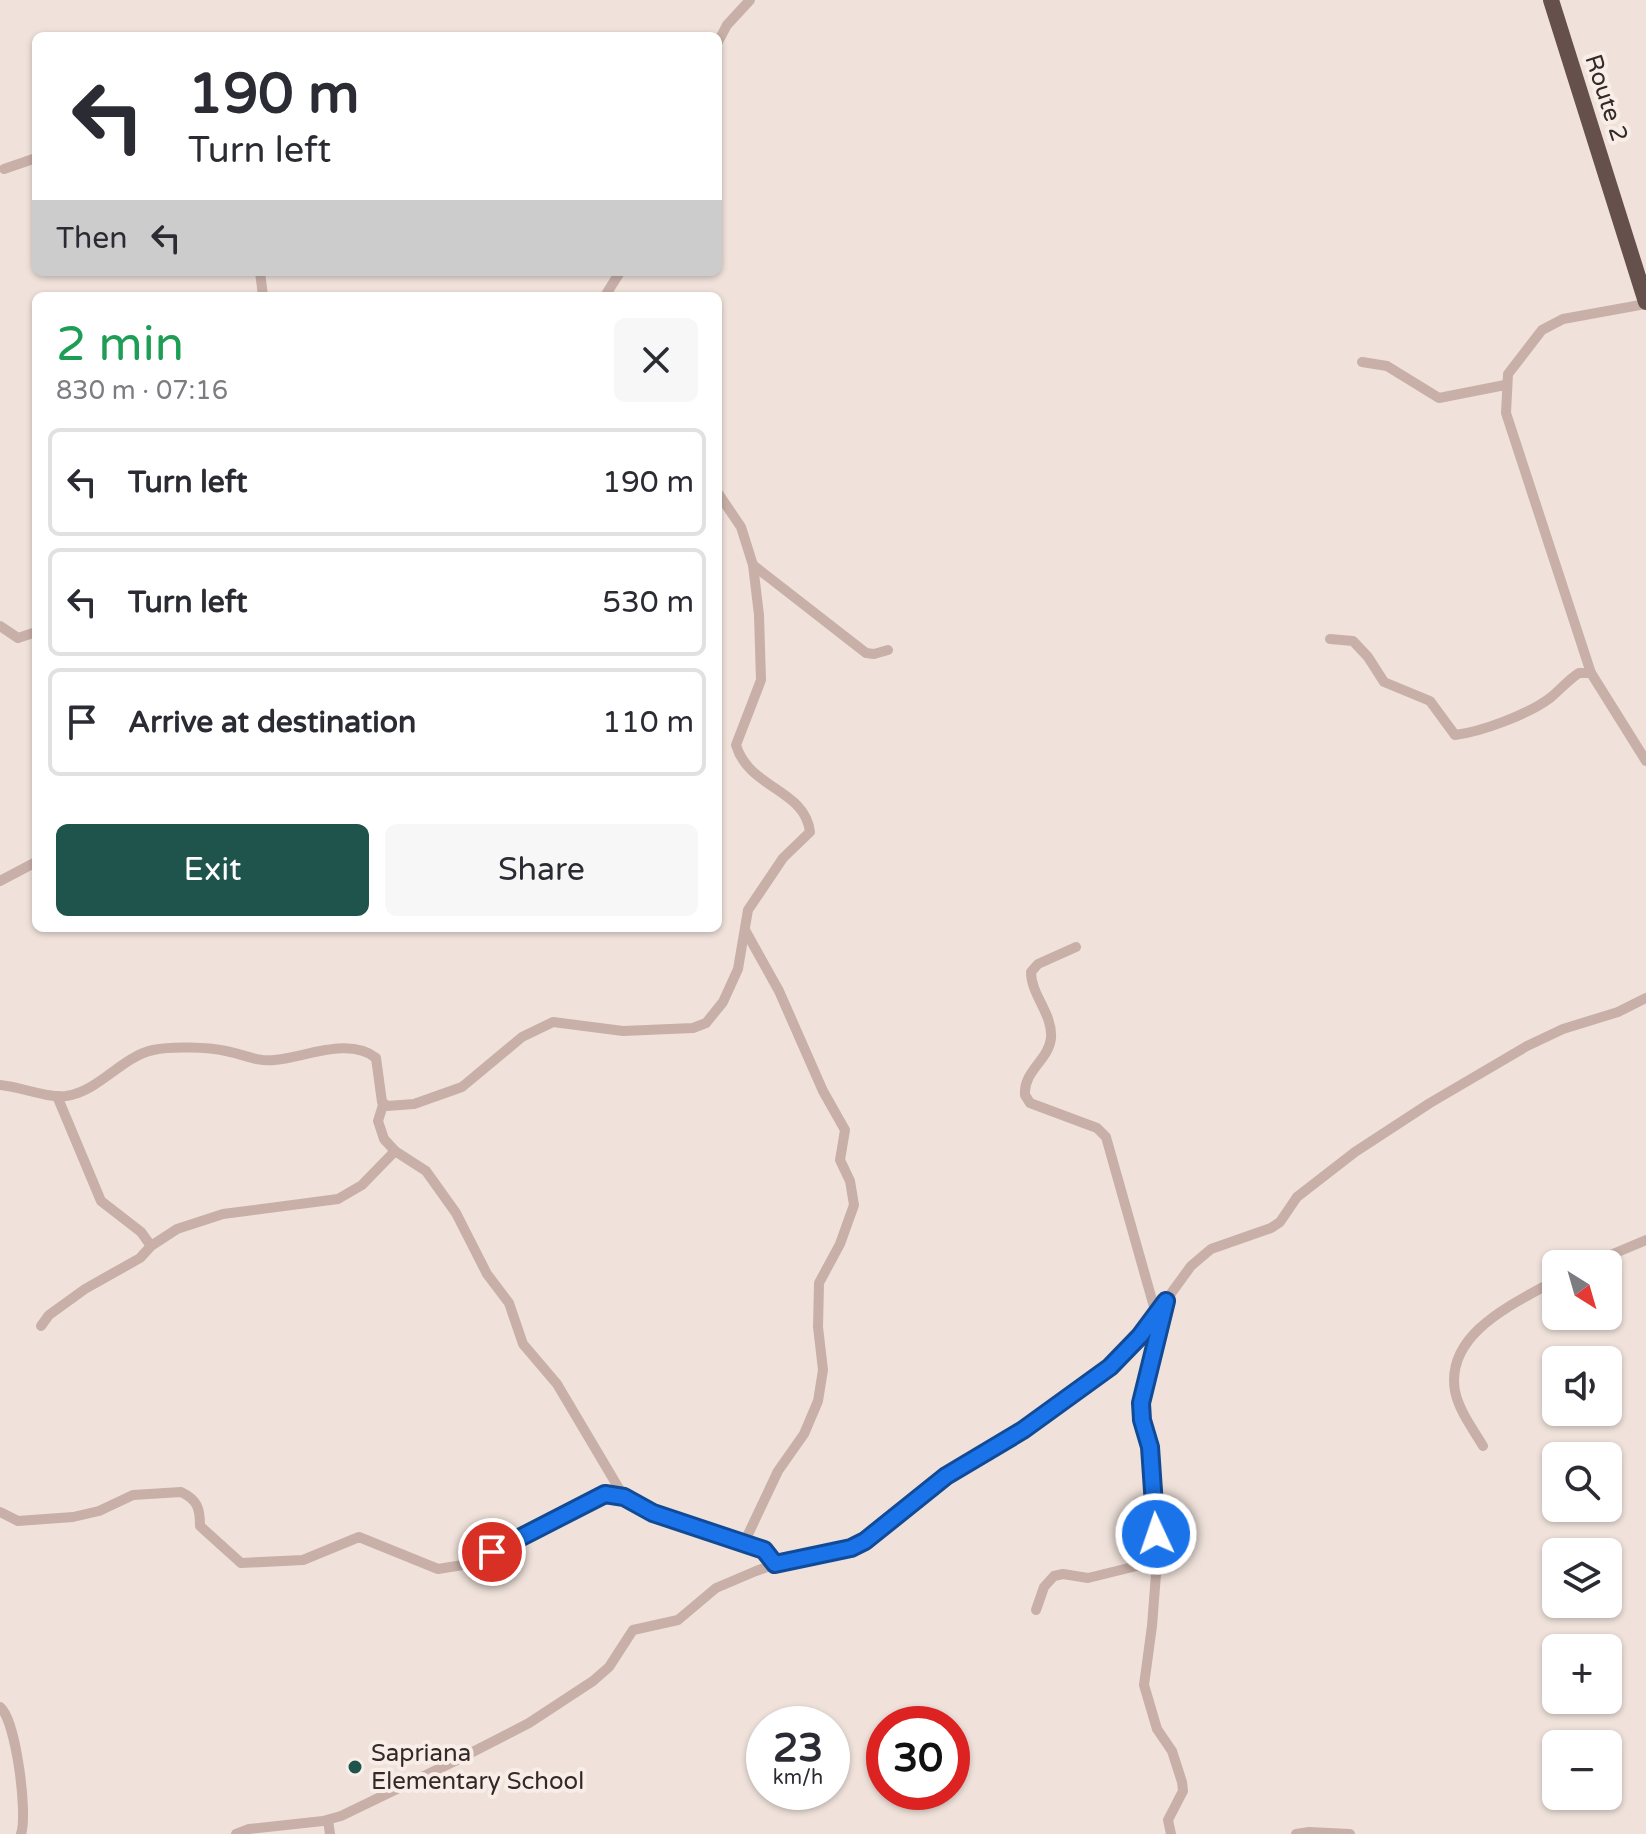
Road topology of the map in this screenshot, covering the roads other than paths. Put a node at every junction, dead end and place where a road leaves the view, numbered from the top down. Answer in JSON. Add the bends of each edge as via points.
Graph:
{"nodes":[{"id":1,"x":750,"y":0,"type":"edge"},
{"id":2,"x":1551,"y":0,"type":"edge"},
{"id":3,"x":722,"y":35,"type":"edge"},
{"id":4,"x":32,"y":159,"type":"edge"},
{"id":5,"x":4,"y":169,"type":"dead end"},
{"id":6,"x":1646,"y":303,"type":"edge"},
{"id":7,"x":1362,"y":362,"type":"dead end"},
{"id":8,"x":1505,"y":385,"type":"junction"},
{"id":9,"x":722,"y":499,"type":"edge"},
{"id":10,"x":753,"y":565,"type":"junction"},
{"id":11,"x":0,"y":626,"type":"edge"},
{"id":12,"x":32,"y":633,"type":"edge"},
{"id":13,"x":1330,"y":639,"type":"dead end"},
{"id":14,"x":888,"y":650,"type":"dead end"},
{"id":15,"x":1591,"y":673,"type":"junction"},
{"id":16,"x":1646,"y":761,"type":"edge"},
{"id":17,"x":32,"y":864,"type":"edge"},
{"id":18,"x":0,"y":881,"type":"edge"},
{"id":19,"x":744,"y":928,"type":"junction"},
{"id":20,"x":1076,"y":947,"type":"dead end"},
{"id":21,"x":1646,"y":998,"type":"edge"},
{"id":22,"x":0,"y":1085,"type":"edge"},
{"id":23,"x":57,"y":1096,"type":"junction"},
{"id":24,"x":383,"y":1105,"type":"junction"},
{"id":25,"x":395,"y":1151,"type":"junction"},
{"id":26,"x":1646,"y":1240,"type":"edge"},
{"id":27,"x":151,"y":1246,"type":"junction"},
{"id":28,"x":1622,"y":1250,"type":"edge"},
{"id":29,"x":1542,"y":1289,"type":"edge"},
{"id":30,"x":1166,"y":1301,"type":"junction"},
{"id":31,"x":1156,"y":1314,"type":"junction"},
{"id":32,"x":41,"y":1326,"type":"dead end"},
{"id":33,"x":1483,"y":1446,"type":"dead end"},
{"id":34,"x":624,"y":1497,"type":"junction"},
{"id":35,"x":0,"y":1512,"type":"edge"},
{"id":36,"x":744,"y":1543,"type":"junction"},
{"id":37,"x":1157,"y":1561,"type":"junction"},
{"id":38,"x":775,"y":1564,"type":"junction"},
{"id":39,"x":1036,"y":1610,"type":"dead end"},
{"id":40,"x":0,"y":1707,"type":"edge"},
{"id":41,"x":328,"y":1820,"type":"junction"},
{"id":42,"x":21,"y":1834,"type":"edge"},
{"id":43,"x":236,"y":1834,"type":"edge"},
{"id":44,"x":330,"y":1834,"type":"edge"},
{"id":45,"x":1171,"y":1834,"type":"edge"},
{"id":46,"x":1296,"y":1834,"type":"edge"},
{"id":47,"x":1350,"y":1834,"type":"edge"}],
"edges":[{"from":1,"to":3,"type":"street"},
{"from":2,"to":6,"type":"highway","name":"Route 2"},
{"from":4,"to":5,"type":"street"},
{"from":6,"to":8,"type":"street","via":[[1551,324],[1526,347]]},
{"from":7,"to":8,"type":"street","via":[[1387,366],[1439,398]]},
{"from":8,"to":15,"type":"street","via":[[1506,413]]},
{"from":9,"to":10,"type":"street","via":[[741,527]]},
{"from":10,"to":14,"type":"street","via":[[866,653]]},
{"from":10,"to":19,"type":"street","via":[[761,680],[736,745],[752,773],[805,816],[810,832],[783,858],[754,899]]},
{"from":11,"to":12,"type":"street","via":[[18,638]]},
{"from":13,"to":15,"type":"street","via":[[1353,641],[1384,682],[1430,701],[1455,735],[1527,710],[1579,673]]},
{"from":15,"to":16,"type":"street"},
{"from":17,"to":18,"type":"street"},
{"from":19,"to":24,"type":"street","via":[[738,969],[706,1023],[623,1031],[553,1022],[522,1037],[462,1087],[414,1104]]},
{"from":19,"to":36,"type":"street","via":[[845,1130],[840,1160],[854,1205],[819,1283],[823,1370],[818,1401]]},
{"from":20,"to":31,"type":"street","via":[[1031,972],[1051,1041],[1028,1076],[1025,1095],[1030,1103],[1097,1128],[1106,1137]]},
{"from":21,"to":30,"type":"street","via":[[1542,1038],[1430,1103],[1297,1197],[1280,1222],[1211,1249]]},
{"from":22,"to":23,"type":"street"},
{"from":23,"to":24,"type":"street","via":[[83,1091],[154,1050],[216,1049],[277,1060],[346,1050],[376,1058]]},
{"from":23,"to":27,"type":"street","via":[[101,1201]]},
{"from":24,"to":25,"type":"street","via":[[380,1130]]},
{"from":25,"to":27,"type":"street","via":[[362,1185],[338,1199],[223,1214],[177,1229]]},
{"from":25,"to":34,"type":"street","via":[[426,1171],[456,1213],[487,1274],[509,1303],[523,1344],[557,1384]]},
{"from":26,"to":28,"type":"street"},
{"from":27,"to":32,"type":"street","via":[[140,1258],[85,1289]]},
{"from":29,"to":33,"type":"street","via":[[1489,1322],[1460,1349],[1455,1390]]},
{"from":30,"to":31,"type":"street"},
{"from":30,"to":37,"type":"street","via":[[1141,1403],[1152,1469]]},
{"from":31,"to":38,"type":"street","via":[[1110,1367],[1023,1430],[946,1476],[865,1541]]},
{"from":34,"to":35,"type":"street","via":[[605,1494],[452,1569],[438,1569],[359,1537],[303,1560],[241,1563],[200,1526],[198,1506],[181,1492],[133,1495],[73,1517],[18,1521]]},
{"from":34,"to":36,"type":"street","via":[[653,1513]]},
{"from":36,"to":38,"type":"street","via":[[764,1550]]},
{"from":37,"to":39,"type":"street","via":[[1088,1578],[1054,1576]]},
{"from":37,"to":45,"type":"street","via":[[1144,1685],[1182,1782],[1183,1791],[1168,1820]]},
{"from":38,"to":41,"type":"street","via":[[716,1588],[678,1620],[633,1630],[609,1667],[529,1723]]},
{"from":40,"to":42,"type":"street","via":[[9,1719],[16,1751]]},
{"from":41,"to":43,"type":"street"},
{"from":41,"to":44,"type":"street"},
{"from":46,"to":47,"type":"street"}]}
